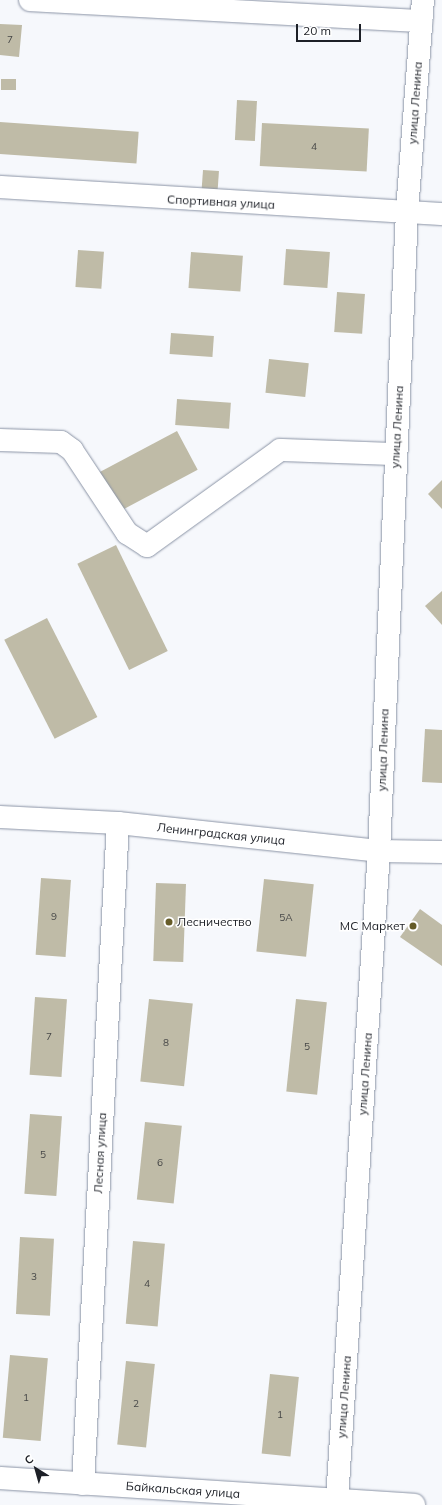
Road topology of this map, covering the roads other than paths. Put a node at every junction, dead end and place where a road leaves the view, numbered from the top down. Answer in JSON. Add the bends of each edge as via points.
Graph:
{"nodes":[{"id":1,"x":30,"y":0,"type":"edge"},
{"id":2,"x":252,"y":6,"type":"edge"},
{"id":3,"x":422,"y":11,"type":"edge"},
{"id":4,"x":0,"y":187,"type":"edge"},
{"id":5,"x":407,"y":212,"type":"junction"},
{"id":6,"x":442,"y":214,"type":"edge"},
{"id":7,"x":0,"y":440,"type":"edge"},
{"id":8,"x":395,"y":454,"type":"junction"},
{"id":9,"x":0,"y":817,"type":"edge"},
{"id":10,"x":118,"y":823,"type":"junction"},
{"id":11,"x":379,"y":851,"type":"junction"},
{"id":12,"x":442,"y":852,"type":"edge"},
{"id":13,"x":0,"y":1478,"type":"edge"},
{"id":14,"x":83,"y":1484,"type":"junction"},
{"id":15,"x":337,"y":1500,"type":"junction"},
{"id":16,"x":414,"y":1505,"type":"edge"}],
"edges":[{"from":1,"to":2,"type":"street"},
{"from":2,"to":3,"type":"street"},
{"from":3,"to":5,"type":"street","name":"улица Ленина"},
{"from":4,"to":5,"type":"street","name":"Спортивная улица"},
{"from":5,"to":6,"type":"street","name":"Спортивная улица"},
{"from":5,"to":8,"type":"street","name":"улица Ленина"},
{"from":7,"to":8,"type":"street","via":[[60,442],[72,450],[127,533],[147,546],[280,450]]},
{"from":8,"to":11,"type":"street","name":"улица Ленина"},
{"from":9,"to":10,"type":"street","name":"Ленинградская улица"},
{"from":10,"to":11,"type":"street","name":"Ленинградская улица"},
{"from":10,"to":14,"type":"street","name":"Лесная улица"},
{"from":11,"to":12,"type":"street","name":"Ленинградская улица"},
{"from":11,"to":15,"type":"street","name":"улица Ленина"},
{"from":13,"to":14,"type":"street","name":"Байкальская улица"},
{"from":14,"to":15,"type":"street","name":"Байкальская улица"},
{"from":15,"to":16,"type":"street","name":"Байкальская улица"}]}
